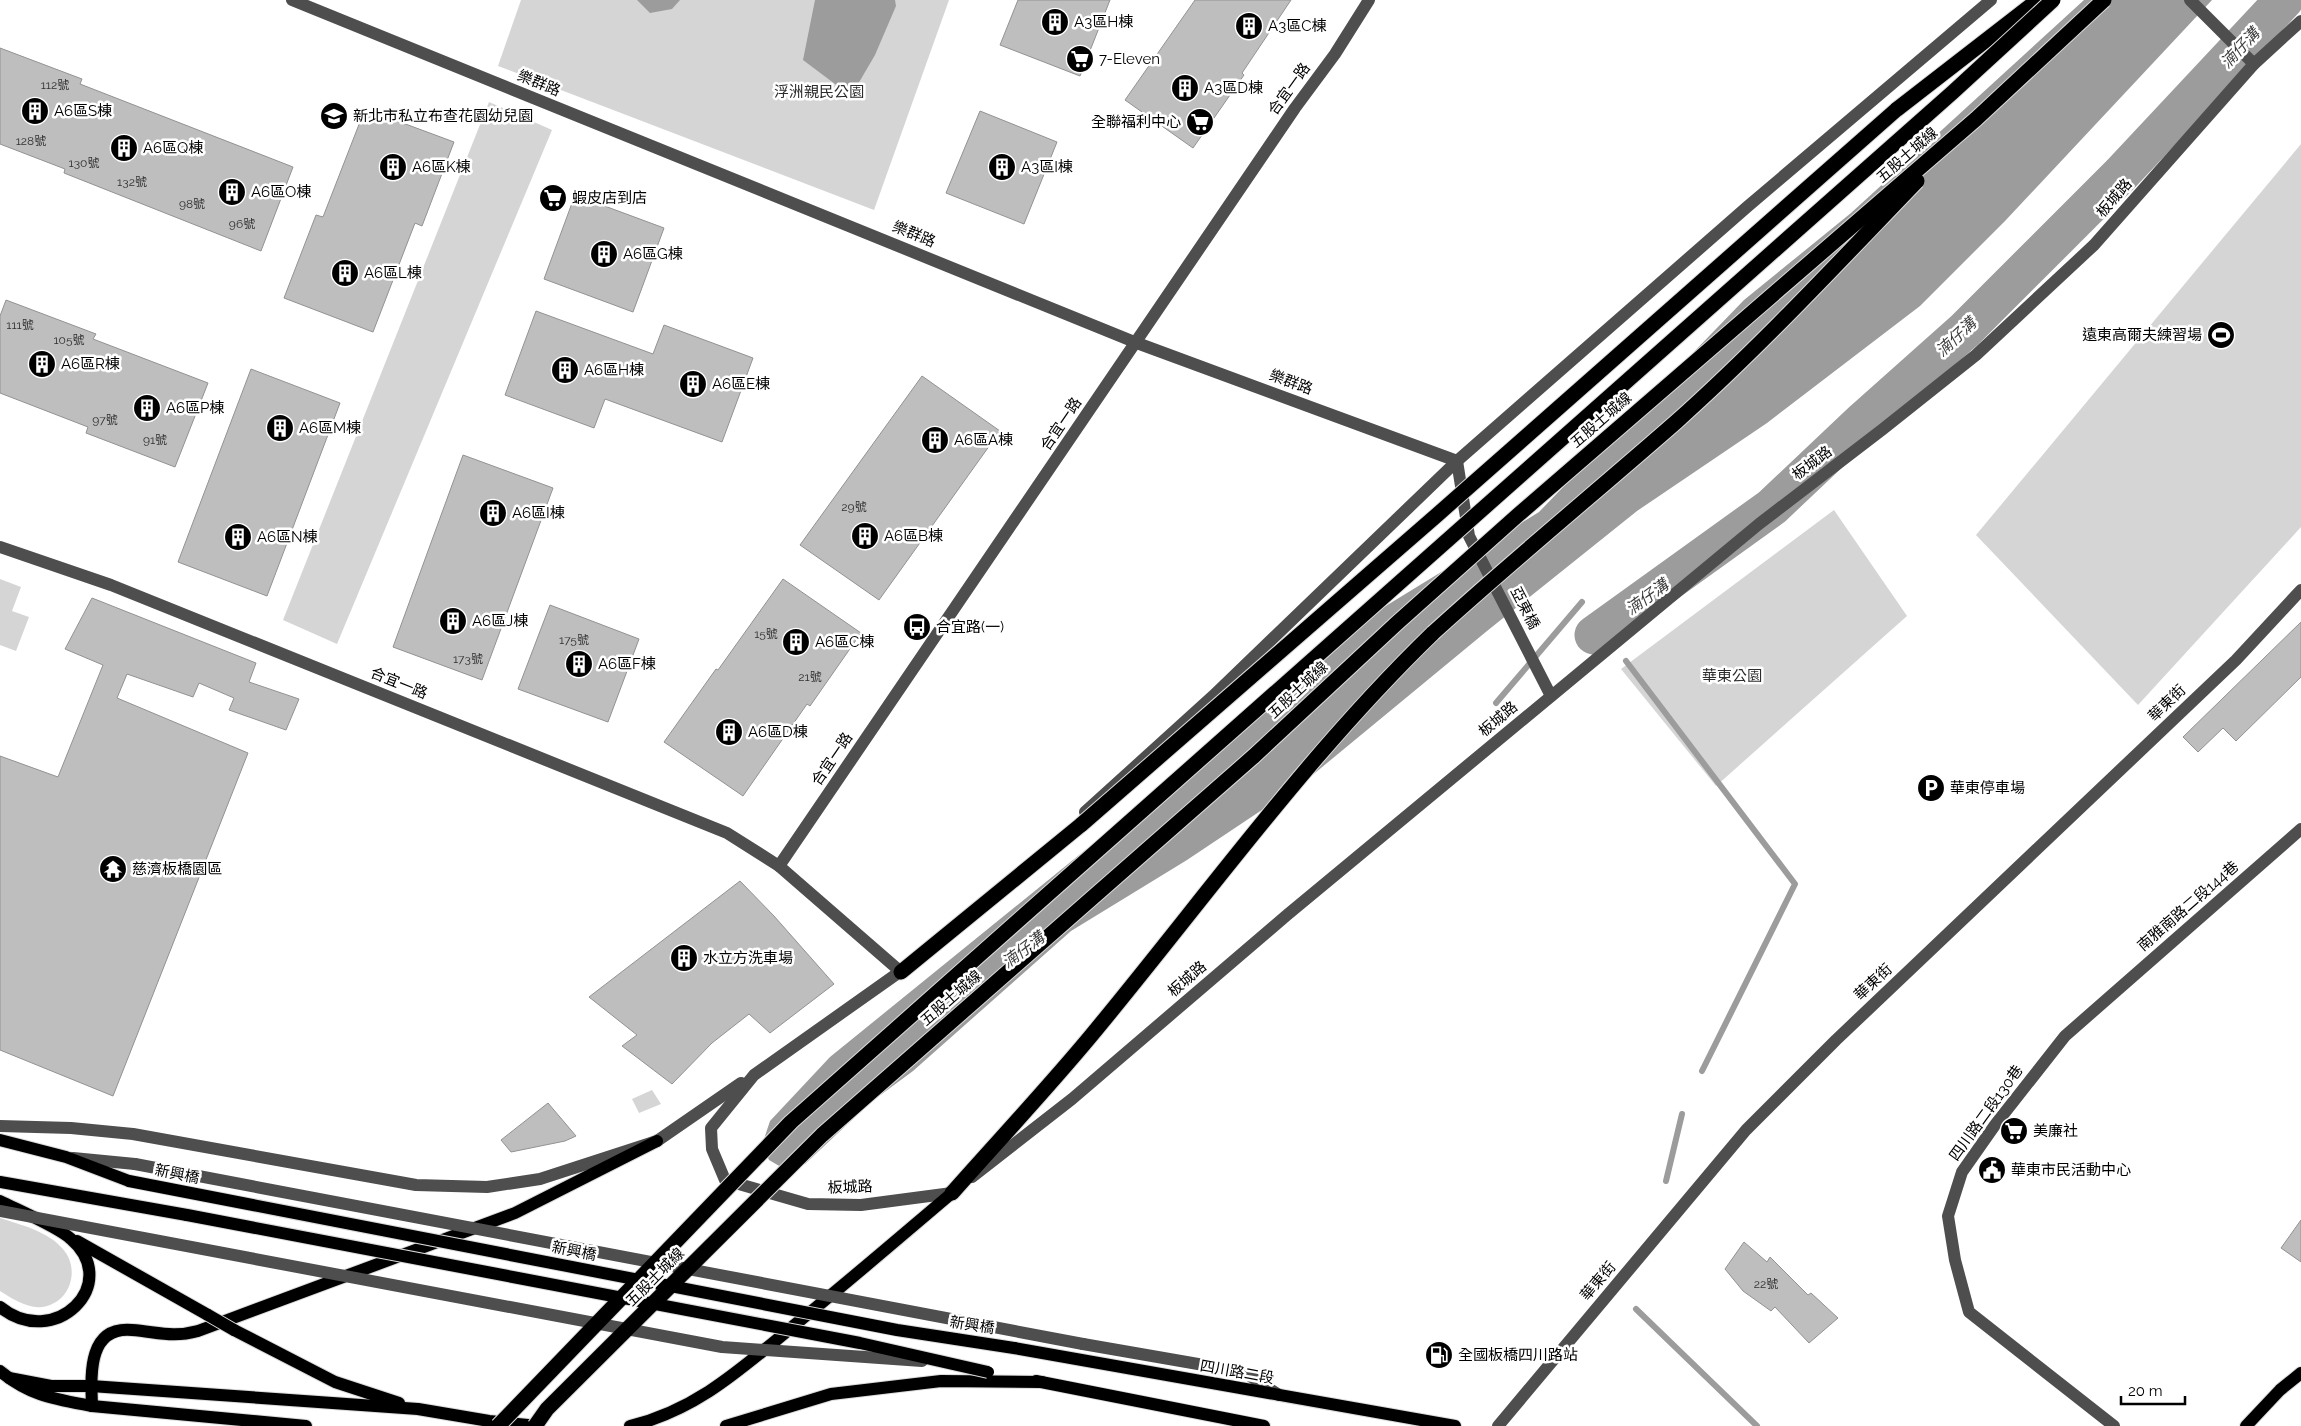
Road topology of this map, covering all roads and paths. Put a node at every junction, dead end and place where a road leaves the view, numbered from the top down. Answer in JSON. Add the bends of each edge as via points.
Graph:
{"nodes":[{"id":1,"x":292,"y":0,"type":"edge"},
{"id":2,"x":1369,"y":0,"type":"edge"},
{"id":3,"x":1992,"y":0,"type":"edge"},
{"id":4,"x":2038,"y":0,"type":"edge"},
{"id":5,"x":2053,"y":0,"type":"edge"},
{"id":6,"x":2104,"y":0,"type":"edge"},
{"id":7,"x":2190,"y":0,"type":"edge"},
{"id":8,"x":2301,"y":21,"type":"edge"},
{"id":9,"x":2254,"y":64,"type":"junction"},
{"id":10,"x":1976,"y":119,"type":"junction"},
{"id":11,"x":1137,"y":342,"type":"junction"},
{"id":12,"x":1457,"y":461,"type":"junction"},
{"id":13,"x":0,"y":547,"type":"edge"},
{"id":14,"x":2301,"y":590,"type":"edge"},
{"id":15,"x":1552,"y":696,"type":"junction"},
{"id":16,"x":2301,"y":830,"type":"edge"},
{"id":17,"x":778,"y":866,"type":"junction"},
{"id":18,"x":901,"y":972,"type":"junction"},
{"id":19,"x":2096,"y":1008,"type":"joint"},
{"id":20,"x":754,"y":1075,"type":"junction"},
{"id":21,"x":0,"y":1126,"type":"edge"},
{"id":22,"x":0,"y":1140,"type":"edge"},
{"id":23,"x":658,"y":1141,"type":"junction"},
{"id":24,"x":66,"y":1157,"type":"junction"},
{"id":25,"x":0,"y":1182,"type":"edge"},
{"id":26,"x":952,"y":1193,"type":"junction"},
{"id":27,"x":0,"y":1201,"type":"edge"},
{"id":28,"x":0,"y":1211,"type":"edge"},
{"id":29,"x":70,"y":1238,"type":"junction"},
{"id":30,"x":0,"y":1307,"type":"edge"},
{"id":31,"x":1014,"y":1348,"type":"joint"},
{"id":32,"x":945,"y":1363,"type":"junction"},
{"id":33,"x":2301,"y":1373,"type":"edge"},
{"id":34,"x":4,"y":1374,"type":"edge"},
{"id":35,"x":1042,"y":1382,"type":"junction"},
{"id":36,"x":91,"y":1386,"type":"junction"},
{"id":37,"x":1279,"y":1396,"type":"junction"},
{"id":38,"x":92,"y":1406,"type":"junction"},
{"id":39,"x":418,"y":1409,"type":"junction"},
{"id":40,"x":306,"y":1426,"type":"edge"},
{"id":41,"x":498,"y":1426,"type":"edge"},
{"id":42,"x":536,"y":1426,"type":"edge"},
{"id":43,"x":630,"y":1426,"type":"edge"},
{"id":44,"x":726,"y":1426,"type":"edge"},
{"id":45,"x":1264,"y":1426,"type":"edge"},
{"id":46,"x":1455,"y":1426,"type":"edge"},
{"id":47,"x":1498,"y":1426,"type":"edge"},
{"id":48,"x":2114,"y":1426,"type":"edge"},
{"id":49,"x":2246,"y":1426,"type":"edge"}],
"edges":[{"from":1,"to":11,"type":"street","name":"樂群路"},
{"from":2,"to":11,"type":"street","name":"合宜一路"},
{"from":3,"to":12,"type":"street","name":"板城路","via":[[1754,201]]},
{"from":4,"to":18,"type":"highway","bridge":true,"via":[[1896,110],[1082,824]]},
{"from":5,"to":41,"type":"highway","name":"五股土城線","bridge":true,"via":[[791,1122]]},
{"from":6,"to":10,"type":"highway","name":"五股土城線","bridge":true},
{"from":7,"to":9,"type":"street"},
{"from":8,"to":9,"type":"street","name":"板城路"},
{"from":9,"to":15,"type":"street","name":"板城路","via":[[2094,245],[1976,355],[1759,524]]},
{"from":10,"to":26,"type":"highway","bridge":true,"via":[[1780,324],[1676,421],[1509,563],[1397,668],[1302,772],[1088,1038]]},
{"from":10,"to":42,"type":"highway","name":"五股土城線","bridge":true,"via":[[1511,521],[1254,756],[822,1135],[547,1409]]},
{"from":11,"to":12,"type":"street","name":"樂群路"},
{"from":11,"to":17,"type":"street","name":"合宜一路"},
{"from":12,"to":15,"type":"street","name":"亞東橋","bridge":true,"via":[[1472,541]]},
{"from":12,"to":18,"type":"street","name":"板城路","via":[[1213,696],[1029,863]]},
{"from":13,"to":17,"type":"street","name":"合宜一路","via":[[111,585],[727,833]]},
{"from":14,"to":47,"type":"street","name":"華東街","via":[[2236,660],[1836,1040],[1746,1130]]},
{"from":15,"to":26,"type":"street","name":"板城路","via":[[1294,909],[1072,1100]]},
{"from":16,"to":19,"type":"street","name":"南雅南路二段144巷"},
{"from":17,"to":18,"type":"street","name":"合宜一路"},
{"from":18,"to":20,"type":"street","name":"板城路"},
{"from":19,"to":48,"type":"street","name":"四川路二段130巷","via":[[2065,1036],[1995,1125],[1962,1172],[1948,1216],[1955,1260],[1969,1312]]},
{"from":20,"to":23,"type":"street"},
{"from":20,"to":26,"type":"street","name":"板城路","via":[[711,1128],[712,1149],[725,1180],[808,1204],[861,1204]]},
{"from":21,"to":23,"type":"street","via":[[133,1134],[416,1185],[487,1187],[540,1179]]},
{"from":22,"to":24,"type":"main road","name":"新興橋"},
{"from":23,"to":36,"type":"main road","via":[[515,1213],[198,1331],[183,1335],[115,1331],[100,1342],[92,1361]]},
{"from":24,"to":31,"type":"main road","name":"新興橋","bridge":true,"via":[[129,1181],[897,1330]]},
{"from":24,"to":37,"type":"street","bridge":true,"via":[[135,1164],[1244,1372]]},
{"from":25,"to":32,"type":"main road","bridge":true,"via":[[187,1215]]},
{"from":26,"to":43,"type":"main road","via":[[721,1384],[656,1420]]},
{"from":27,"to":29,"type":"main road"},
{"from":28,"to":32,"type":"street","bridge":true,"via":[[722,1347]]},
{"from":29,"to":30,"type":"main road","via":[[84,1253],[90,1275],[87,1292],[69,1313],[37,1322],[20,1319]]},
{"from":29,"to":39,"type":"main road","bridge":true,"via":[[234,1330],[335,1382]]},
{"from":31,"to":37,"type":"main road","name":"四川路二段"},
{"from":32,"to":35,"type":"main road","bridge":true},
{"from":33,"to":49,"type":"main road"},
{"from":34,"to":36,"type":"main road","via":[[51,1386]]},
{"from":34,"to":38,"type":"main road","via":[[29,1391]]},
{"from":35,"to":44,"type":"main road","via":[[940,1381],[831,1394]]},
{"from":35,"to":45,"type":"main road"},
{"from":36,"to":38,"type":"main road"},
{"from":36,"to":39,"type":"main road"},
{"from":37,"to":46,"type":"main road","name":"四川路二段"},
{"from":38,"to":40,"type":"main road"},
{"from":39,"to":42,"type":"main road"}]}
